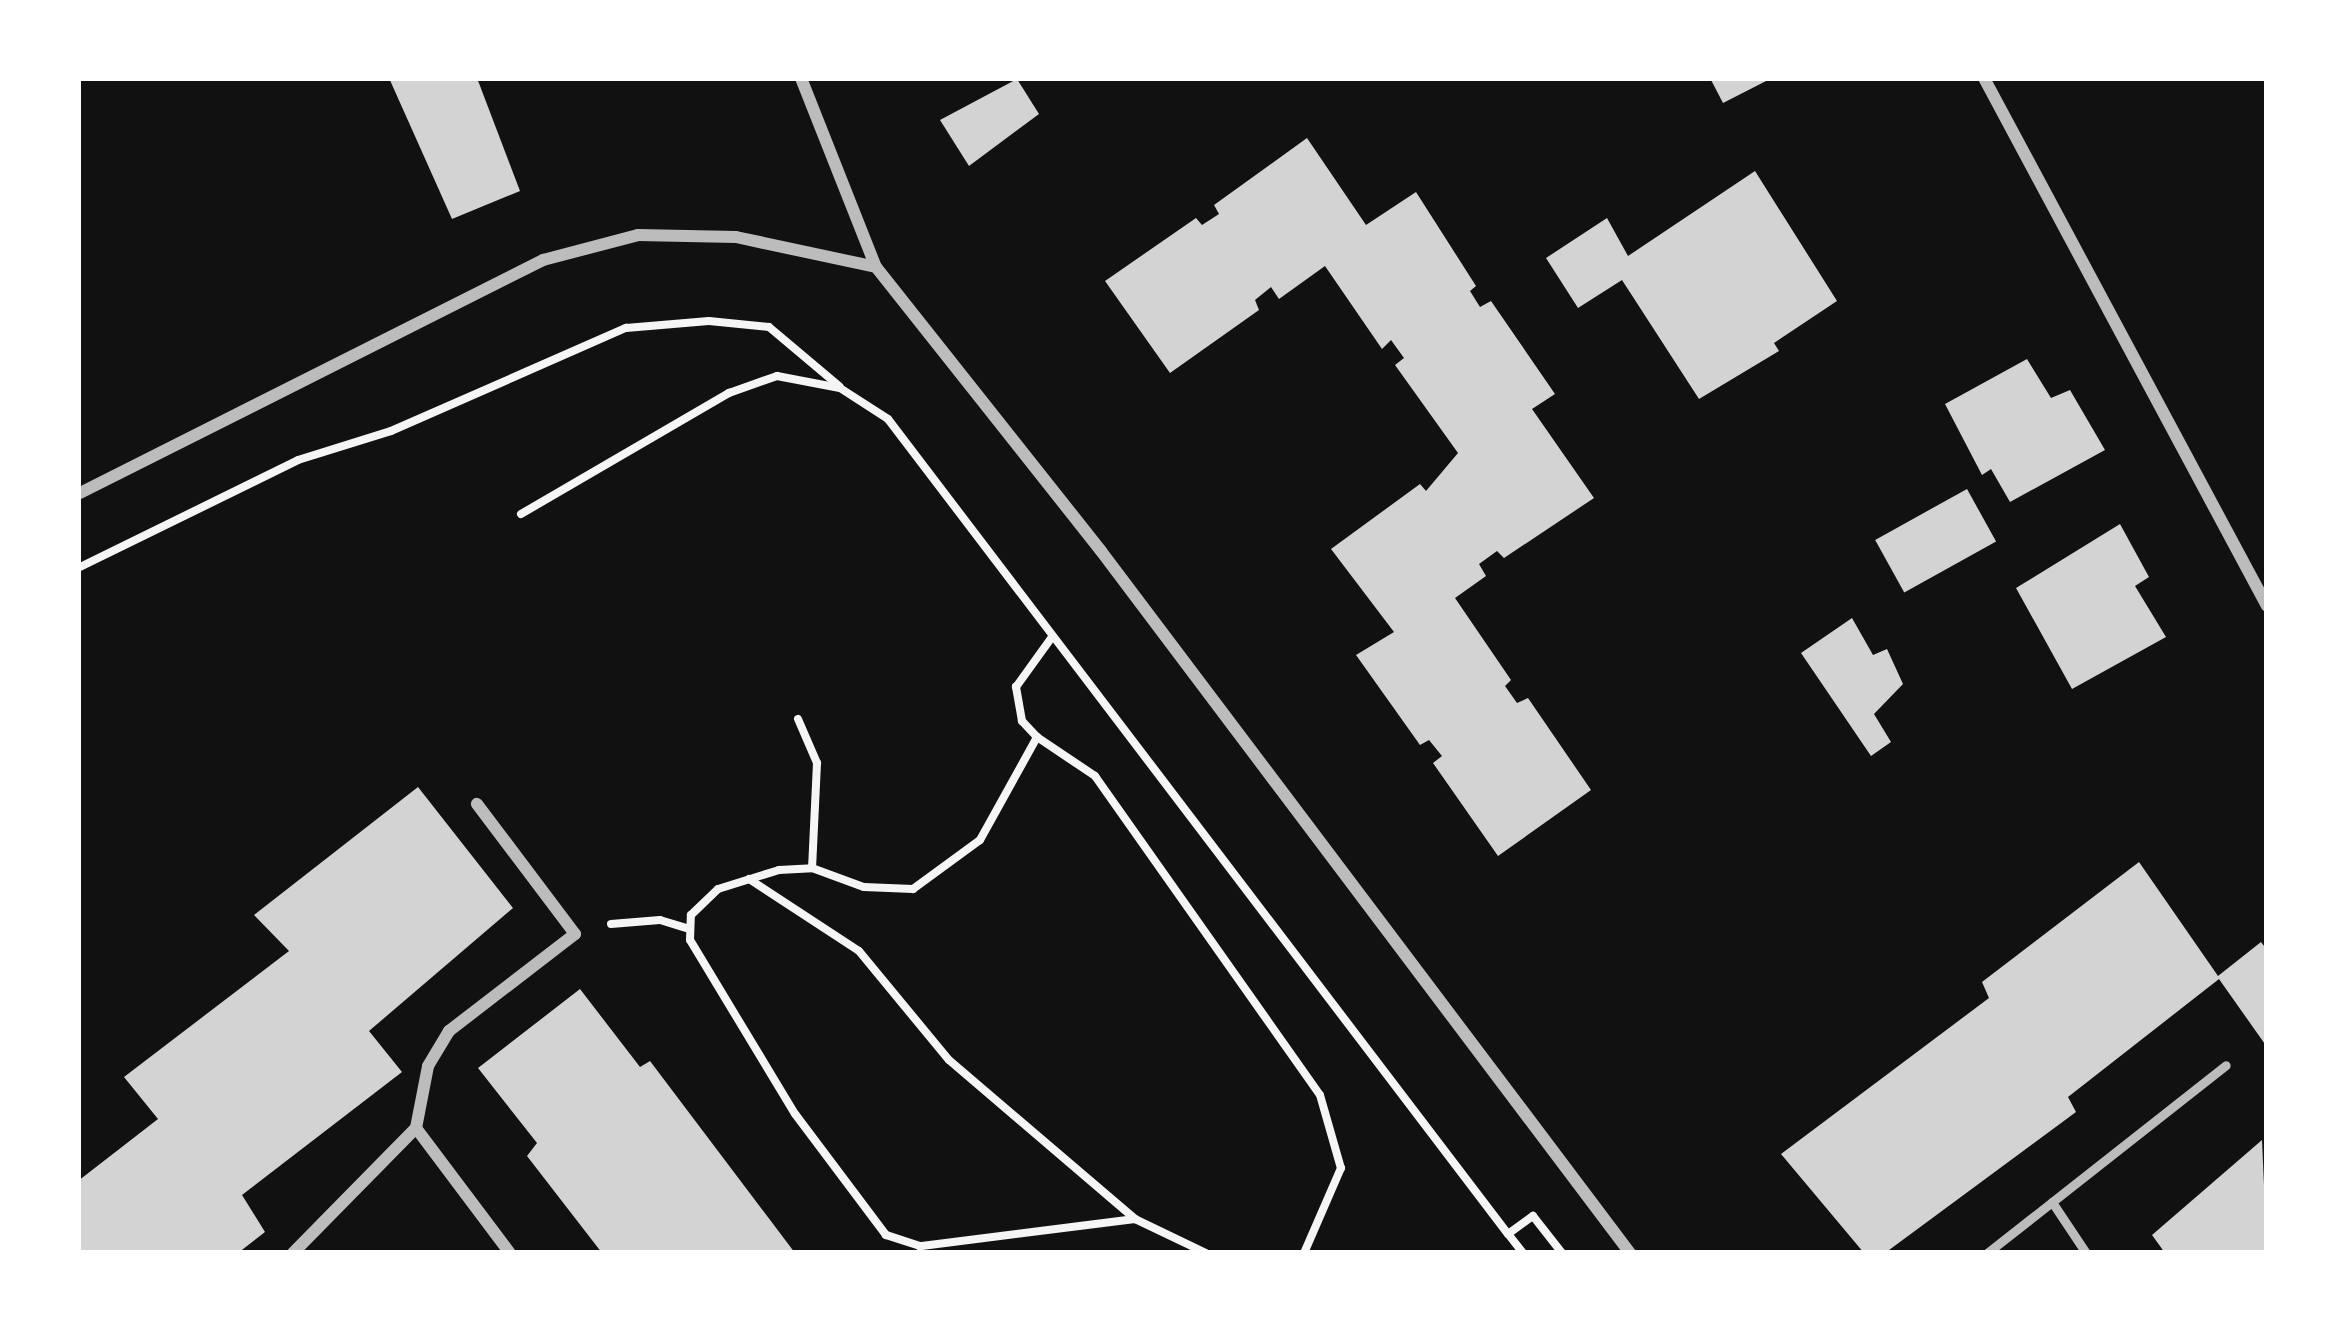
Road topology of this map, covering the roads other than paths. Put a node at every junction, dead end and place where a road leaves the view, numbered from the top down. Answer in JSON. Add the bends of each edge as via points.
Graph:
{"nodes":[{"id":1,"x":801,"y":78,"type":"edge"},
{"id":2,"x":1984,"y":78,"type":"edge"},
{"id":3,"x":876,"y":267,"type":"junction"},
{"id":4,"x":78,"y":494,"type":"edge"},
{"id":5,"x":2267,"y":606,"type":"edge"},
{"id":6,"x":477,"y":804,"type":"dead end"},
{"id":7,"x":2226,"y":1065,"type":"dead end"},
{"id":8,"x":416,"y":1128,"type":"junction"},
{"id":9,"x":2052,"y":1202,"type":"junction"},
{"id":10,"x":292,"y":1253,"type":"edge"},
{"id":11,"x":510,"y":1253,"type":"edge"},
{"id":12,"x":1630,"y":1253,"type":"edge"},
{"id":13,"x":1987,"y":1253,"type":"edge"},
{"id":14,"x":2086,"y":1253,"type":"edge"}],
"edges":[{"from":1,"to":3,"type":"street"},
{"from":2,"to":5,"type":"street"},
{"from":3,"to":4,"type":"street","via":[[736,237],[638,235],[543,260]]},
{"from":3,"to":12,"type":"street","via":[[1102,551]]},
{"from":6,"to":8,"type":"street","via":[[575,934],[449,1030],[428,1066]]},
{"from":7,"to":9,"type":"lane"},
{"from":8,"to":10,"type":"street"},
{"from":8,"to":11,"type":"street"},
{"from":9,"to":13,"type":"lane"},
{"from":9,"to":14,"type":"lane"}]}
